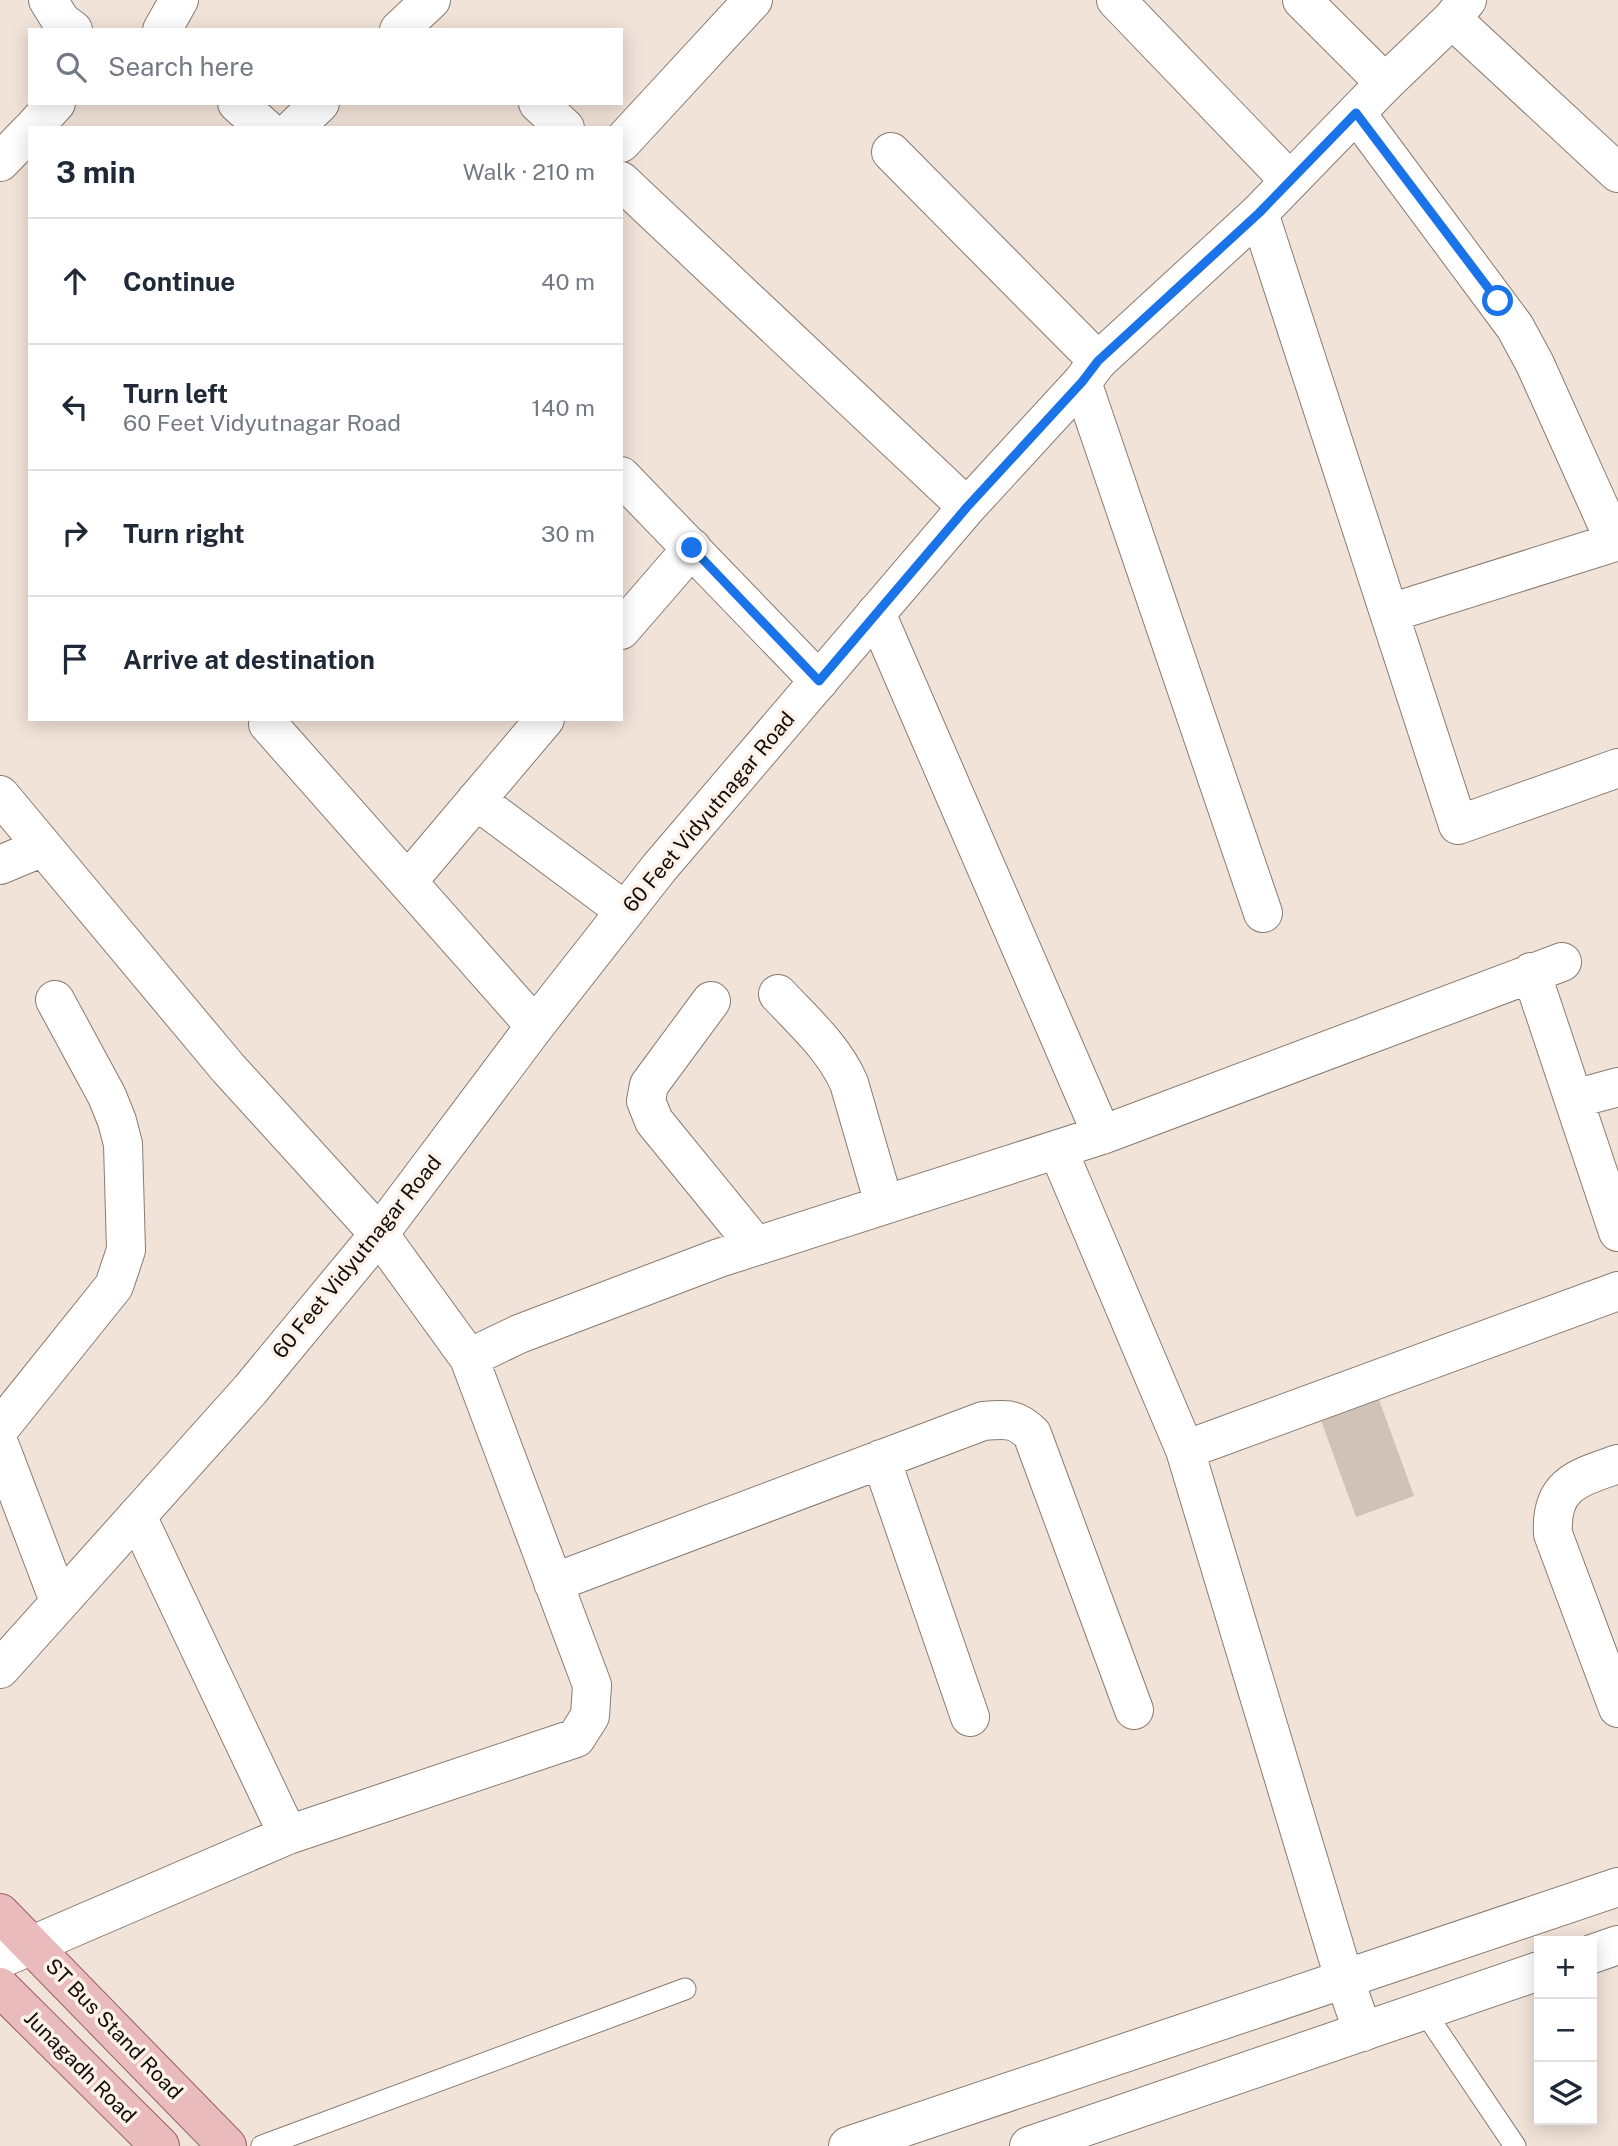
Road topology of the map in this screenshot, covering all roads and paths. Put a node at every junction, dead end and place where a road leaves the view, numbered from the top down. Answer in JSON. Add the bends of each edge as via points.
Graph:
{"nodes":[{"id":1,"x":48,"y":0,"type":"edge"},
{"id":2,"x":179,"y":0,"type":"edge"},
{"id":3,"x":431,"y":0,"type":"edge"},
{"id":4,"x":1116,"y":0,"type":"edge"},
{"id":5,"x":1302,"y":0,"type":"edge"},
{"id":6,"x":735,"y":6,"type":"edge"},
{"id":7,"x":1460,"y":9,"type":"edge"},
{"id":8,"x":70,"y":28,"type":"edge"},
{"id":9,"x":163,"y":28,"type":"edge"},
{"id":10,"x":401,"y":28,"type":"edge"},
{"id":11,"x":1385,"y":83,"type":"junction"},
{"id":12,"x":54,"y":105,"type":"edge"},
{"id":13,"x":239,"y":105,"type":"edge"},
{"id":14,"x":318,"y":105,"type":"edge"},
{"id":15,"x":540,"y":105,"type":"edge"},
{"id":16,"x":1356,"y":113,"type":"junction"},
{"id":17,"x":38,"y":126,"type":"edge"},
{"id":18,"x":263,"y":126,"type":"edge"},
{"id":19,"x":296,"y":126,"type":"edge"},
{"id":20,"x":563,"y":126,"type":"edge"},
{"id":21,"x":623,"y":141,"type":"edge"},
{"id":22,"x":891,"y":152,"type":"dead end"},
{"id":23,"x":1618,"y":173,"type":"edge"},
{"id":24,"x":1290,"y":181,"type":"junction"},
{"id":25,"x":623,"y":183,"type":"edge"},
{"id":26,"x":1259,"y":213,"type":"junction"},
{"id":27,"x":1090,"y":372,"type":"junction"},
{"id":28,"x":623,"y":478,"type":"edge"},
{"id":29,"x":967,"y":507,"type":"junction"},
{"id":30,"x":1616,"y":541,"type":"edge"},
{"id":31,"x":692,"y":548,"type":"junction"},
{"id":32,"x":876,"y":613,"type":"junction"},
{"id":33,"x":1390,"y":613,"type":"junction"},
{"id":34,"x":623,"y":628,"type":"edge"},
{"id":35,"x":819,"y":681,"type":"junction"},
{"id":36,"x":543,"y":721,"type":"edge"},
{"id":37,"x":268,"y":723,"type":"dead end"},
{"id":38,"x":1618,"y":768,"type":"edge"},
{"id":39,"x":0,"y":794,"type":"edge"},
{"id":40,"x":476,"y":800,"type":"junction"},
{"id":41,"x":43,"y":847,"type":"junction"},
{"id":42,"x":0,"y":865,"type":"edge"},
{"id":43,"x":408,"y":881,"type":"junction"},
{"id":44,"x":625,"y":911,"type":"junction"},
{"id":45,"x":1263,"y":913,"type":"dead end"},
{"id":46,"x":778,"y":994,"type":"dead end"},
{"id":47,"x":55,"y":1000,"type":"dead end"},
{"id":48,"x":711,"y":1001,"type":"dead end"},
{"id":49,"x":535,"y":1026,"type":"junction"},
{"id":50,"x":1618,"y":1087,"type":"edge"},
{"id":51,"x":1574,"y":1099,"type":"junction"},
{"id":52,"x":1102,"y":1135,"type":"junction"},
{"id":53,"x":1058,"y":1150,"type":"junction"},
{"id":54,"x":884,"y":1204,"type":"junction"},
{"id":55,"x":1618,"y":1232,"type":"edge"},
{"id":56,"x":379,"y":1234,"type":"junction"},
{"id":57,"x":756,"y":1246,"type":"junction"},
{"id":58,"x":1618,"y":1291,"type":"edge"},
{"id":59,"x":470,"y":1358,"type":"junction"},
{"id":60,"x":0,"y":1428,"type":"edge"},
{"id":61,"x":0,"y":1446,"type":"edge"},
{"id":62,"x":1185,"y":1450,"type":"junction"},
{"id":63,"x":881,"y":1459,"type":"junction"},
{"id":64,"x":1618,"y":1464,"type":"edge"},
{"id":65,"x":136,"y":1516,"type":"junction"},
{"id":66,"x":553,"y":1583,"type":"junction"},
{"id":67,"x":59,"y":1601,"type":"junction"},
{"id":68,"x":1605,"y":1634,"type":"edge"},
{"id":69,"x":0,"y":1669,"type":"edge"},
{"id":70,"x":1618,"y":1708,"type":"edge"},
{"id":71,"x":1134,"y":1710,"type":"dead end"},
{"id":72,"x":970,"y":1717,"type":"dead end"},
{"id":73,"x":288,"y":1835,"type":"junction"},
{"id":74,"x":1618,"y":1887,"type":"edge"},
{"id":75,"x":0,"y":1913,"type":"edge"},
{"id":76,"x":1618,"y":1945,"type":"edge"},
{"id":77,"x":16,"y":1952,"type":"edge"},
{"id":78,"x":1597,"y":1952,"type":"edge"},
{"id":79,"x":1534,"y":1974,"type":"edge"},
{"id":80,"x":1345,"y":1978,"type":"junction"},
{"id":81,"x":0,"y":1987,"type":"edge"},
{"id":82,"x":685,"y":1990,"type":"dead end"},
{"id":83,"x":1424,"y":2011,"type":"junction"},
{"id":84,"x":1363,"y":2032,"type":"junction"},
{"id":85,"x":160,"y":2146,"type":"edge"},
{"id":86,"x":227,"y":2146,"type":"edge"},
{"id":87,"x":262,"y":2146,"type":"edge"},
{"id":88,"x":848,"y":2146,"type":"edge"},
{"id":89,"x":1029,"y":2146,"type":"edge"},
{"id":90,"x":1515,"y":2146,"type":"edge"}],
"edges":[{"from":1,"to":8,"type":"street"},
{"from":2,"to":9,"type":"street"},
{"from":3,"to":10,"type":"street"},
{"from":4,"to":24,"type":"street"},
{"from":5,"to":11,"type":"street"},
{"from":6,"to":21,"type":"street"},
{"from":7,"to":11,"type":"street","name":"60 Feet Vidyutnagar Road"},
{"from":7,"to":23,"type":"street"},
{"from":11,"to":16,"type":"street","name":"60 Feet Vidyutnagar Road"},
{"from":12,"to":17,"type":"street"},
{"from":13,"to":18,"type":"street"},
{"from":14,"to":19,"type":"street"},
{"from":15,"to":20,"type":"street"},
{"from":16,"to":24,"type":"street","name":"60 Feet Vidyutnagar Road"},
{"from":16,"to":30,"type":"street","via":[[1515,327]]},
{"from":22,"to":27,"type":"street"},
{"from":24,"to":26,"type":"street","name":"60 Feet Vidyutnagar Road"},
{"from":25,"to":29,"type":"street"},
{"from":26,"to":27,"type":"street","name":"60 Feet Vidyutnagar Road"},
{"from":26,"to":33,"type":"street"},
{"from":27,"to":29,"type":"street","name":"60 Feet Vidyutnagar Road"},
{"from":27,"to":45,"type":"street"},
{"from":28,"to":31,"type":"street"},
{"from":29,"to":32,"type":"street","name":"60 Feet Vidyutnagar Road"},
{"from":30,"to":33,"type":"street"},
{"from":31,"to":34,"type":"street"},
{"from":31,"to":35,"type":"street"},
{"from":32,"to":35,"type":"street","name":"60 Feet Vidyutnagar Road"},
{"from":32,"to":52,"type":"street"},
{"from":33,"to":38,"type":"street","via":[[1458,825]]},
{"from":35,"to":44,"type":"street","name":"60 Feet Vidyutnagar Road"},
{"from":36,"to":40,"type":"street"},
{"from":37,"to":43,"type":"street"},
{"from":39,"to":41,"type":"street"},
{"from":40,"to":43,"type":"street"},
{"from":40,"to":44,"type":"street"},
{"from":41,"to":42,"type":"street"},
{"from":41,"to":56,"type":"street","via":[[228,1068]]},
{"from":43,"to":49,"type":"street"},
{"from":44,"to":49,"type":"street","name":"60 Feet Vidyutnagar Road"},
{"from":46,"to":54,"type":"street","via":[[841,1064]]},
{"from":47,"to":60,"type":"street","via":[[117,1121],[123,1144],[126,1250],[114,1286]]},
{"from":48,"to":57,"type":"street","via":[[649,1085],[646,1101],[654,1121]]},
{"from":49,"to":56,"type":"street","name":"60 Feet Vidyutnagar Road"},
{"from":50,"to":51,"type":"street"},
{"from":51,"to":52,"type":"street","via":[[1547,967]]},
{"from":51,"to":55,"type":"street"},
{"from":52,"to":53,"type":"street"},
{"from":53,"to":54,"type":"street"},
{"from":53,"to":62,"type":"street"},
{"from":54,"to":57,"type":"street"},
{"from":56,"to":59,"type":"street"},
{"from":56,"to":65,"type":"street","name":"60 Feet Vidyutnagar Road","via":[[250,1390]]},
{"from":57,"to":59,"type":"street","via":[[519,1334]]},
{"from":58,"to":62,"type":"street"},
{"from":59,"to":66,"type":"street"},
{"from":61,"to":67,"type":"street"},
{"from":62,"to":80,"type":"street"},
{"from":63,"to":66,"type":"street"},
{"from":63,"to":71,"type":"street","via":[[983,1420],[1020,1422],[1032,1434]]},
{"from":63,"to":72,"type":"street"},
{"from":64,"to":68,"type":"street","via":[[1577,1478],[1554,1506],[1553,1534]]},
{"from":65,"to":67,"type":"street","name":"60 Feet Vidyutnagar Road"},
{"from":65,"to":73,"type":"street"},
{"from":66,"to":73,"type":"street","via":[[592,1685],[590,1716],[576,1738]]},
{"from":67,"to":69,"type":"street","name":"60 Feet Vidyutnagar Road"},
{"from":68,"to":70,"type":"street"},
{"from":73,"to":77,"type":"street"},
{"from":74,"to":80,"type":"street"},
{"from":75,"to":77,"type":"main road","name":"ST Bus Stand Road"},
{"from":76,"to":78,"type":"street"},
{"from":77,"to":86,"type":"main road","name":"ST Bus Stand Road"},
{"from":79,"to":83,"type":"street"},
{"from":80,"to":84,"type":"street"},
{"from":80,"to":88,"type":"street"},
{"from":81,"to":85,"type":"main road","name":"Junagadh Road"},
{"from":82,"to":87,"type":"lane"},
{"from":83,"to":84,"type":"street"},
{"from":83,"to":90,"type":"lane"},
{"from":84,"to":89,"type":"street"}]}
